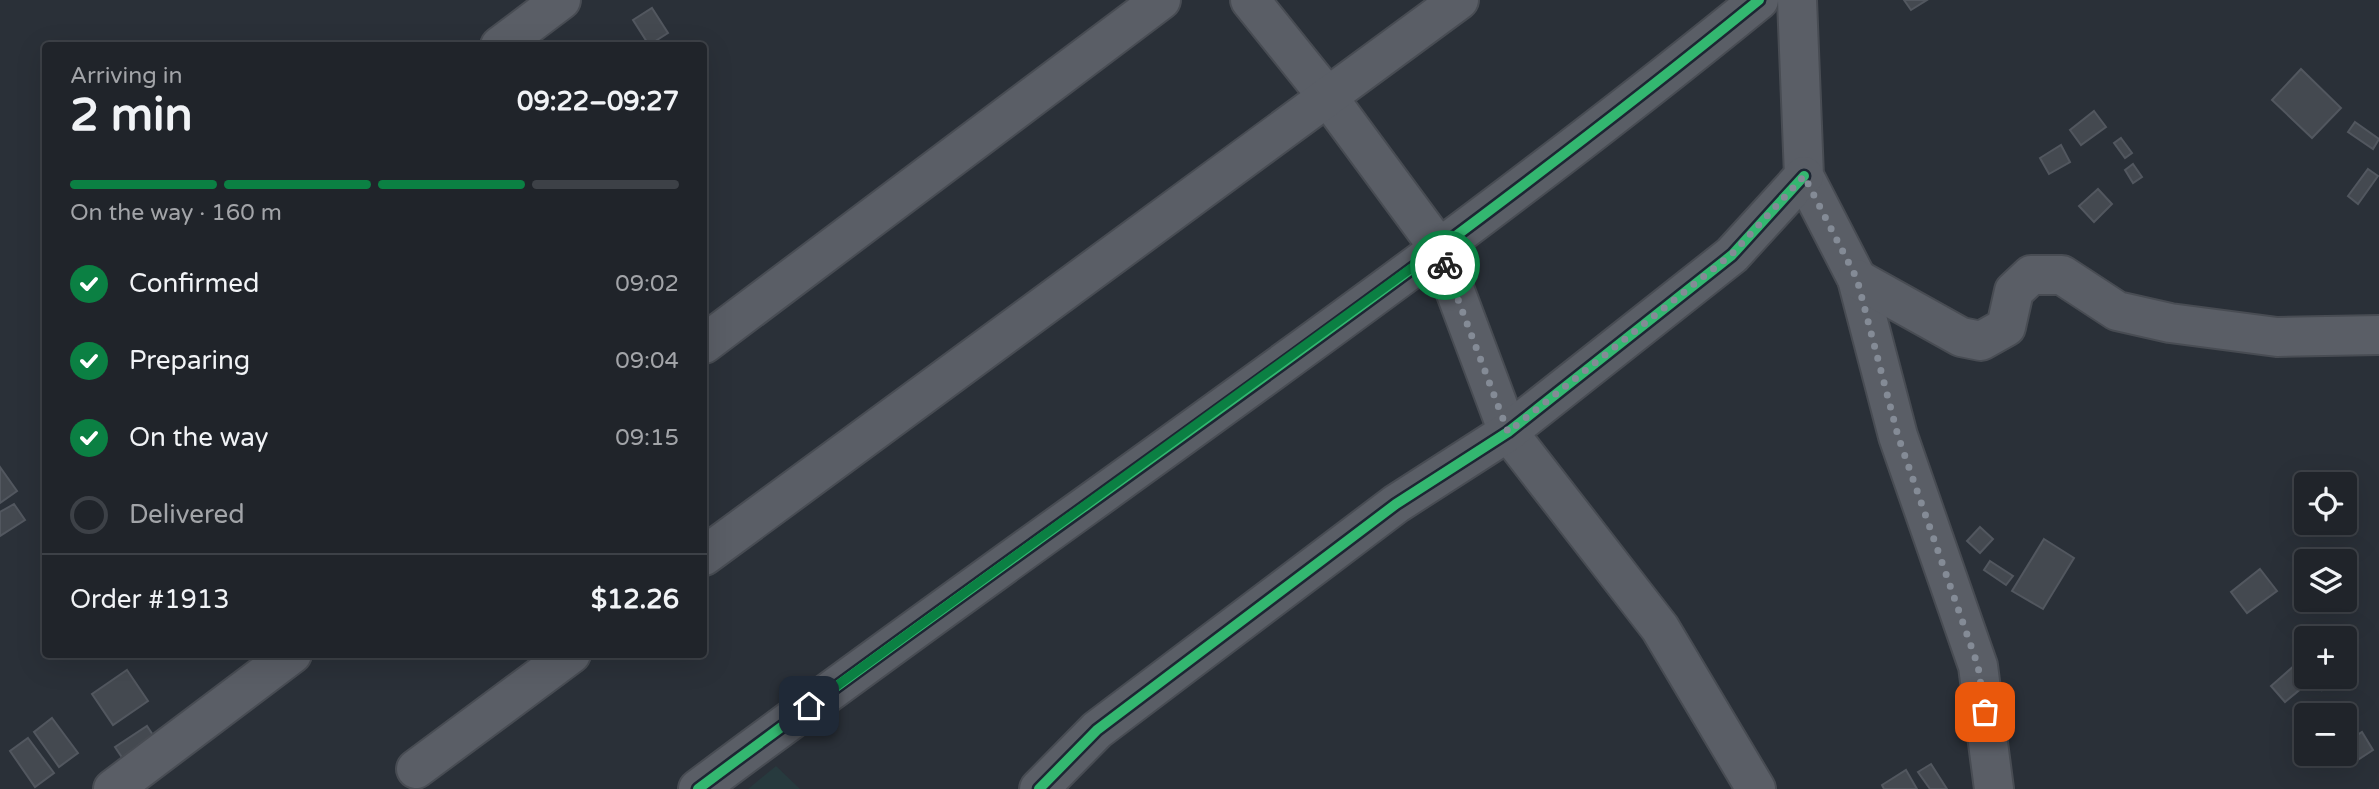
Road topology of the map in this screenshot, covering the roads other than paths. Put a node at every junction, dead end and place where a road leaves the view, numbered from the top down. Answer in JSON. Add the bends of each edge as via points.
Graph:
{"nodes":[{"id":1,"x":561,"y":0,"type":"edge"},
{"id":2,"x":1161,"y":0,"type":"edge"},
{"id":3,"x":1250,"y":0,"type":"edge"},
{"id":4,"x":1458,"y":0,"type":"edge"},
{"id":5,"x":1759,"y":0,"type":"edge"},
{"id":6,"x":1797,"y":0,"type":"edge"},
{"id":7,"x":505,"y":42,"type":"edge"},
{"id":8,"x":1327,"y":96,"type":"junction"},
{"id":9,"x":1804,"y":176,"type":"junction"},
{"id":10,"x":1439,"y":248,"type":"junction"},
{"id":11,"x":1857,"y":279,"type":"junction"},
{"id":12,"x":2379,"y":335,"type":"edge"},
{"id":13,"x":707,"y":342,"type":"edge"},
{"id":14,"x":1508,"y":432,"type":"junction"},
{"id":15,"x":707,"y":554,"type":"edge"},
{"id":16,"x":287,"y":658,"type":"edge"},
{"id":17,"x":566,"y":658,"type":"edge"},
{"id":18,"x":416,"y":769,"type":"dead end"},
{"id":19,"x":113,"y":789,"type":"edge"},
{"id":20,"x":698,"y":789,"type":"edge"},
{"id":21,"x":1039,"y":789,"type":"edge"},
{"id":22,"x":1756,"y":789,"type":"edge"},
{"id":23,"x":1994,"y":789,"type":"edge"}],
"edges":[{"from":1,"to":7,"type":"street"},
{"from":2,"to":13,"type":"street"},
{"from":3,"to":8,"type":"street"},
{"from":4,"to":8,"type":"street"},
{"from":5,"to":10,"type":"street","via":[[1633,103]]},
{"from":6,"to":9,"type":"street"},
{"from":8,"to":10,"type":"street"},
{"from":8,"to":15,"type":"street"},
{"from":9,"to":11,"type":"street"},
{"from":9,"to":14,"type":"street","via":[[1732,254]]},
{"from":10,"to":14,"type":"street"},
{"from":10,"to":20,"type":"street"},
{"from":11,"to":12,"type":"street","via":[[1961,337],[1981,341],[2006,327],[2014,292],[2031,275],[2062,275],[2117,311],[2170,323],[2277,337]]},
{"from":11,"to":23,"type":"street","via":[[1898,436],[1978,666]]},
{"from":14,"to":21,"type":"street","via":[[1396,504],[1097,730]]},
{"from":14,"to":22,"type":"street","via":[[1660,628]]},
{"from":16,"to":19,"type":"street"},
{"from":17,"to":18,"type":"street"}]}
